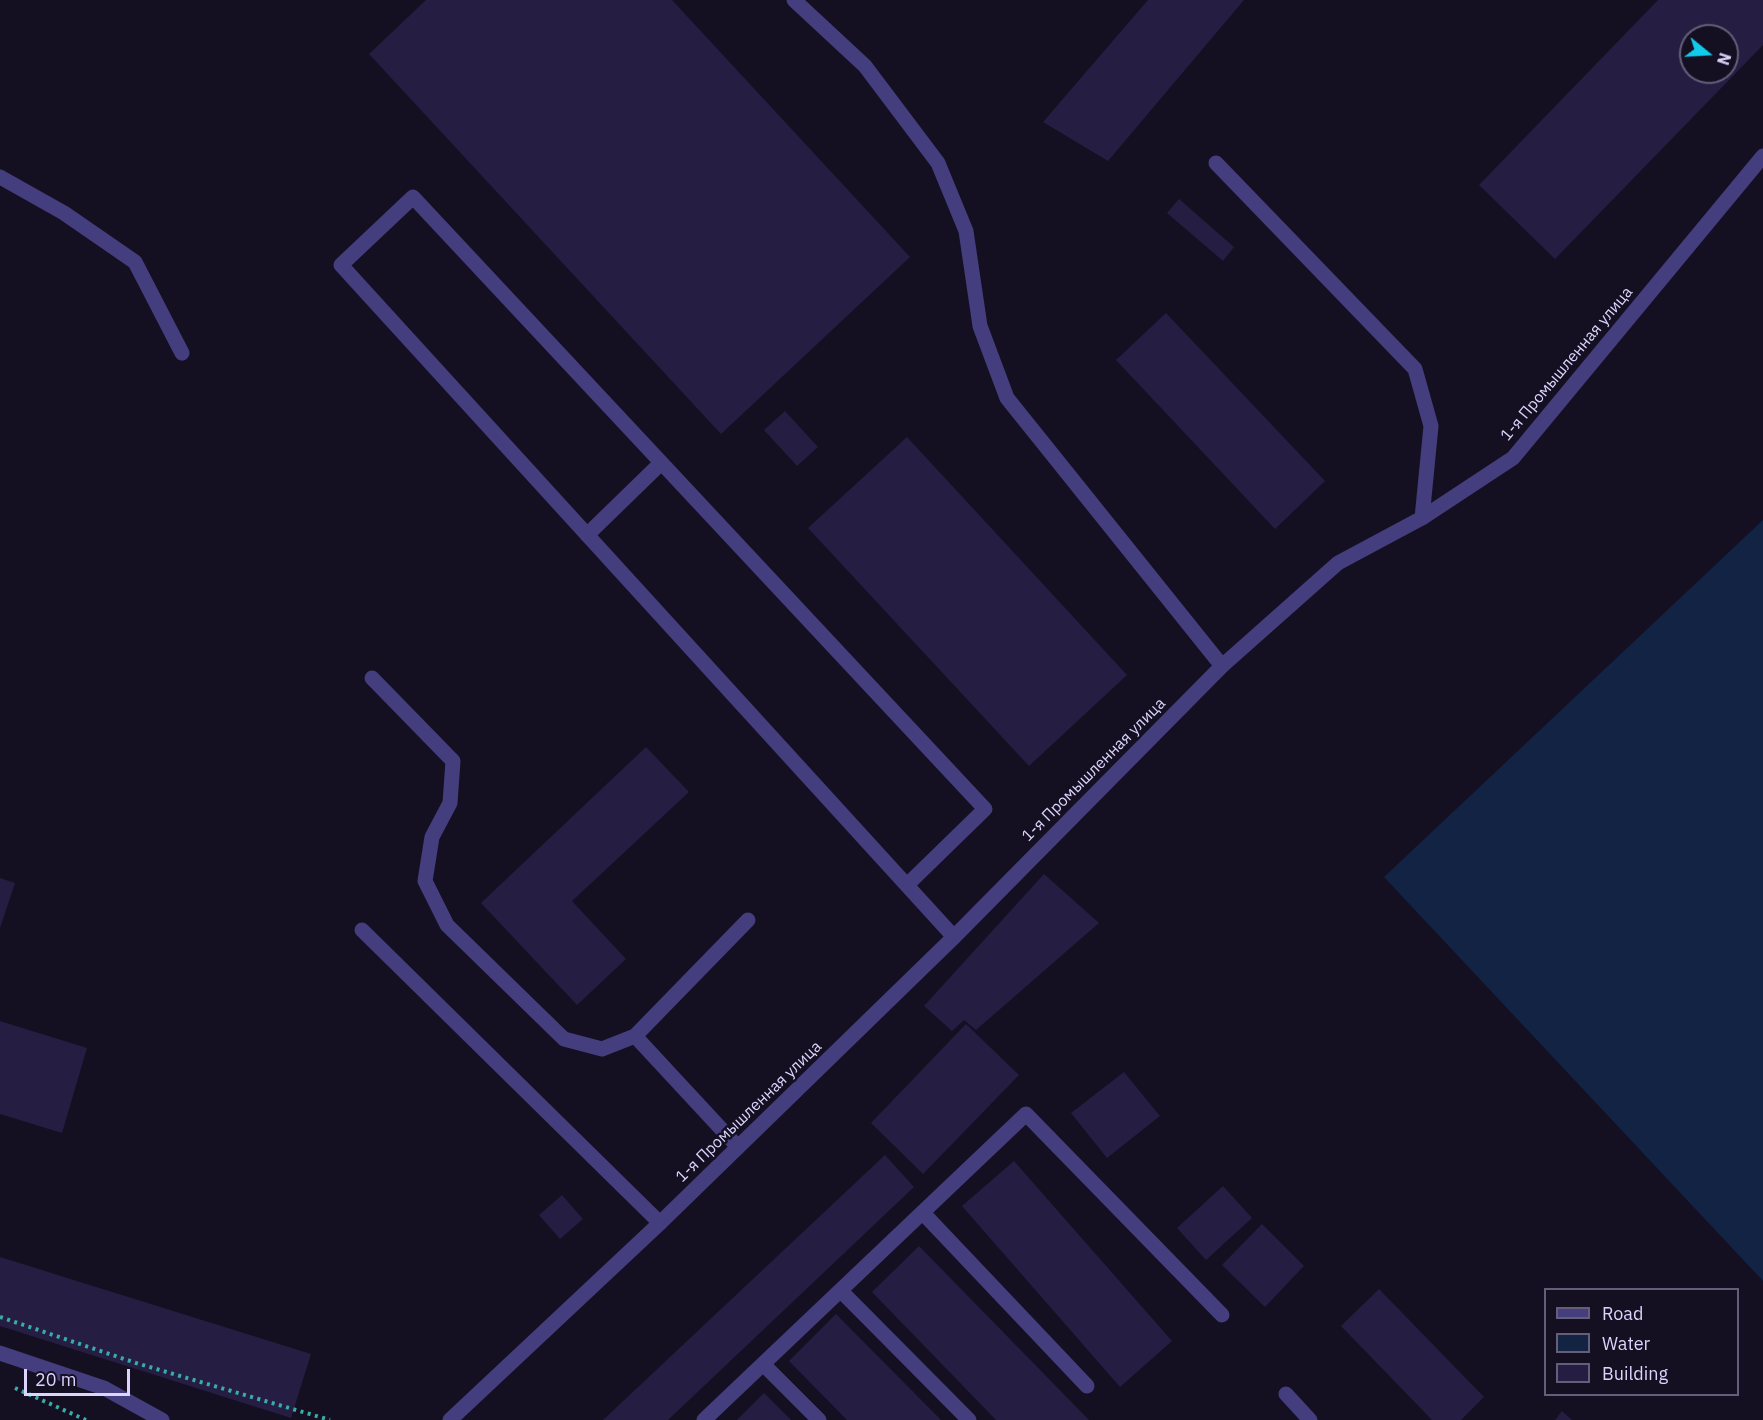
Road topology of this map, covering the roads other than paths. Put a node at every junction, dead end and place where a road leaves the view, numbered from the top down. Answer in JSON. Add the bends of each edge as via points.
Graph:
{"nodes":[{"id":1,"x":794,"y":0,"type":"edge"},
{"id":2,"x":1763,"y":156,"type":"edge"},
{"id":3,"x":1216,"y":163,"type":"dead end"},
{"id":4,"x":0,"y":177,"type":"edge"},
{"id":5,"x":182,"y":353,"type":"dead end"},
{"id":6,"x":661,"y":463,"type":"junction"},
{"id":7,"x":1422,"y":518,"type":"junction"},
{"id":8,"x":587,"y":535,"type":"junction"},
{"id":9,"x":1222,"y":666,"type":"junction"},
{"id":10,"x":372,"y":678,"type":"dead end"},
{"id":11,"x":907,"y":885,"type":"junction"},
{"id":12,"x":748,"y":920,"type":"dead end"},
{"id":13,"x":362,"y":930,"type":"dead end"},
{"id":14,"x":954,"y":937,"type":"junction"},
{"id":15,"x":635,"y":1036,"type":"junction"},
{"id":16,"x":738,"y":1147,"type":"junction"},
{"id":17,"x":923,"y":1213,"type":"junction"},
{"id":18,"x":660,"y":1223,"type":"junction"},
{"id":19,"x":840,"y":1291,"type":"junction"},
{"id":20,"x":1222,"y":1315,"type":"dead end"},
{"id":21,"x":0,"y":1353,"type":"edge"},
{"id":22,"x":763,"y":1364,"type":"junction"},
{"id":23,"x":1087,"y":1386,"type":"dead end"},
{"id":24,"x":1286,"y":1394,"type":"dead end"},
{"id":25,"x":162,"y":1420,"type":"edge"},
{"id":26,"x":450,"y":1420,"type":"edge"},
{"id":27,"x":704,"y":1420,"type":"edge"},
{"id":28,"x":819,"y":1420,"type":"edge"},
{"id":29,"x":969,"y":1420,"type":"edge"},
{"id":30,"x":1310,"y":1420,"type":"edge"}],
"edges":[{"from":1,"to":9,"type":"street","via":[[864,66],[938,163],[966,231],[980,326],[1007,398]]},
{"from":2,"to":7,"type":"street","name":"1-я Промышленная улица","via":[[1513,458]]},
{"from":3,"to":7,"type":"street","via":[[1415,369],[1431,426]]},
{"from":4,"to":5,"type":"street","via":[[64,213],[135,262]]},
{"from":6,"to":8,"type":"street"},
{"from":6,"to":8,"type":"street","via":[[413,197],[341,265]]},
{"from":6,"to":11,"type":"street","via":[[985,809]]},
{"from":7,"to":9,"type":"street","name":"1-я Промышленная улица","via":[[1338,563]]},
{"from":8,"to":11,"type":"street"},
{"from":9,"to":14,"type":"street","name":"1-я Промышленная улица"},
{"from":10,"to":15,"type":"street","via":[[453,760],[450,803],[432,837],[425,880],[447,925],[564,1039],[602,1049]]},
{"from":11,"to":14,"type":"street"},
{"from":12,"to":15,"type":"street"},
{"from":13,"to":18,"type":"street"},
{"from":14,"to":16,"type":"street","name":"1-я Промышленная улица"},
{"from":15,"to":16,"type":"street"},
{"from":16,"to":18,"type":"street","name":"1-я Промышленная улица"},
{"from":17,"to":19,"type":"street"},
{"from":17,"to":20,"type":"street","via":[[1026,1114]]},
{"from":17,"to":23,"type":"street"},
{"from":18,"to":26,"type":"street","name":"1-я Промышленная улица"},
{"from":19,"to":22,"type":"street"},
{"from":19,"to":29,"type":"street"},
{"from":21,"to":25,"type":"street","via":[[104,1388]]},
{"from":22,"to":27,"type":"street"},
{"from":22,"to":28,"type":"street"},
{"from":24,"to":30,"type":"street"}]}
